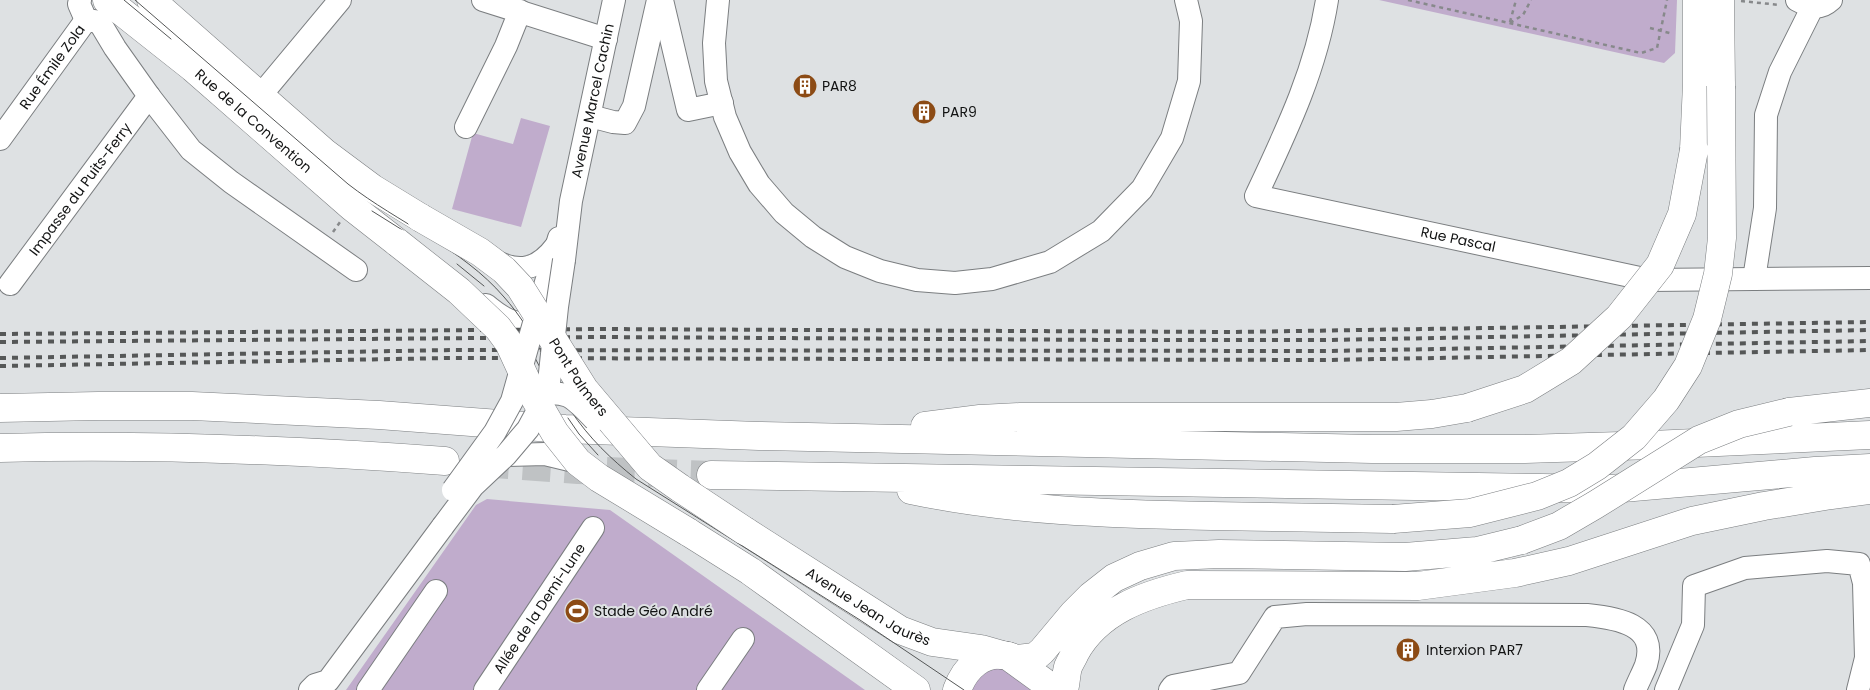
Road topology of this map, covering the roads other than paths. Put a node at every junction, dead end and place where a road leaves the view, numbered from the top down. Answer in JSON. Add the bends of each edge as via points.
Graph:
{"nodes":[{"id":1,"x":152,"y":0,"type":"edge"},
{"id":2,"x":340,"y":0,"type":"edge"},
{"id":3,"x":483,"y":0,"type":"edge"},
{"id":4,"x":614,"y":0,"type":"edge"},
{"id":5,"x":658,"y":0,"type":"edge"},
{"id":6,"x":662,"y":0,"type":"edge"},
{"id":7,"x":718,"y":0,"type":"edge"},
{"id":8,"x":1186,"y":0,"type":"edge"},
{"id":9,"x":1327,"y":0,"type":"edge"},
{"id":10,"x":1697,"y":0,"type":"edge"},
{"id":11,"x":1727,"y":0,"type":"edge"},
{"id":12,"x":1813,"y":3,"type":"edge"},
{"id":13,"x":101,"y":8,"type":"edge"},
{"id":14,"x":520,"y":11,"type":"junction"},
{"id":15,"x":606,"y":39,"type":"junction"},
{"id":16,"x":149,"y":96,"type":"junction"},
{"id":17,"x":260,"y":96,"type":"junction"},
{"id":18,"x":722,"y":103,"type":"junction"},
{"id":19,"x":590,"y":116,"type":"junction"},
{"id":20,"x":466,"y":127,"type":"dead end"},
{"id":21,"x":0,"y":139,"type":"edge"},
{"id":22,"x":421,"y":218,"type":"joint"},
{"id":23,"x":398,"y":244,"type":"junction"},
{"id":24,"x":556,"y":254,"type":"junction"},
{"id":25,"x":483,"y":255,"type":"junction"},
{"id":26,"x":356,"y":270,"type":"dead end"},
{"id":27,"x":1870,"y":278,"type":"edge"},
{"id":28,"x":1754,"y":279,"type":"junction"},
{"id":29,"x":10,"y":284,"type":"dead end"},
{"id":30,"x":545,"y":323,"type":"junction"},
{"id":31,"x":522,"y":368,"type":"junction"},
{"id":32,"x":534,"y":399,"type":"junction"},
{"id":33,"x":1870,"y":403,"type":"edge"},
{"id":34,"x":0,"y":408,"type":"edge"},
{"id":35,"x":1870,"y":435,"type":"edge"},
{"id":36,"x":860,"y":438,"type":"junction"},
{"id":37,"x":0,"y":448,"type":"edge"},
{"id":38,"x":506,"y":455,"type":"junction"},
{"id":39,"x":445,"y":461,"type":"dead end"},
{"id":40,"x":578,"y":462,"type":"junction"},
{"id":41,"x":650,"y":467,"type":"junction"},
{"id":42,"x":1870,"y":468,"type":"edge"},
{"id":43,"x":711,"y":474,"type":"tunnel mouth"},
{"id":44,"x":874,"y":477,"type":"junction"},
{"id":45,"x":1870,"y":490,"type":"edge"},
{"id":46,"x":437,"y":523,"type":"junction"},
{"id":47,"x":593,"y":528,"type":"dead end"},
{"id":48,"x":745,"y":531,"type":"joint"},
{"id":49,"x":436,"y":591,"type":"dead end"},
{"id":50,"x":743,"y":639,"type":"dead end"},
{"id":51,"x":1005,"y":655,"type":"junction"},
{"id":52,"x":312,"y":688,"type":"edge"},
{"id":53,"x":368,"y":690,"type":"edge"},
{"id":54,"x":485,"y":690,"type":"edge"},
{"id":55,"x":708,"y":690,"type":"edge"},
{"id":56,"x":916,"y":690,"type":"edge"},
{"id":57,"x":957,"y":690,"type":"edge"},
{"id":58,"x":1055,"y":690,"type":"edge"},
{"id":59,"x":1064,"y":690,"type":"edge"},
{"id":60,"x":1170,"y":690,"type":"edge"},
{"id":61,"x":1635,"y":690,"type":"edge"},
{"id":62,"x":1666,"y":690,"type":"edge"},
{"id":63,"x":1858,"y":690,"type":"edge"}],
"edges":[{"from":1,"to":17,"type":"main road","name":"Rue de la Convention"},
{"from":2,"to":17,"type":"street"},
{"from":3,"to":14,"type":"street"},
{"from":4,"to":15,"type":"street","name":"Avenue Marcel Cachin"},
{"from":5,"to":19,"type":"street","via":[[634,106],[625,123]]},
{"from":6,"to":18,"type":"street","via":[[688,110]]},
{"from":7,"to":18,"type":"street","via":[[714,43],[716,80]]},
{"from":8,"to":18,"type":"street","via":[[1191,21],[1189,81],[1172,138],[1142,189],[1101,232],[1050,262],[992,279],[955,283],[917,280],[880,271],[845,257],[813,237],[784,213],[760,184],[740,152]]},
{"from":9,"to":28,"type":"street","name":"Rue Pascal","via":[[1322,30],[1298,105],[1256,196],[1648,280]]},
{"from":10,"to":36,"type":"main road","bridge":true,"via":[[1694,150],[1682,214],[1660,265],[1620,317],[1571,361],[1525,390],[1468,408],[1432,414],[1359,418],[1020,417],[940,424]]},
{"from":11,"to":44,"type":"main road","bridge":true,"via":[[1722,238],[1718,274],[1707,319],[1683,372],[1666,400],[1634,437],[1570,482],[1537,496],[1470,513],[1393,519],[1063,511],[947,498],[910,490]]},
{"from":12,"to":28,"type":"street","via":[[1780,72],[1766,115],[1765,208]]},
{"from":13,"to":16,"type":"street","via":[[115,48]]},
{"from":13,"to":21,"type":"street","name":"Rue Émile Zola"},
{"from":13,"to":23,"type":"main road","name":"Rue de la Convention","via":[[193,68]]},
{"from":14,"to":15,"type":"street"},
{"from":14,"to":20,"type":"street"},
{"from":15,"to":19,"type":"street","name":"Avenue Marcel Cachin"},
{"from":16,"to":26,"type":"street","via":[[190,150]]},
{"from":16,"to":29,"type":"street","name":"Impasse du Puits-Ferry"},
{"from":17,"to":22,"type":"main road","name":"Rue de la Convention","via":[[348,171]]},
{"from":19,"to":24,"type":"street","name":"Avenue Marcel Cachin"},
{"from":22,"to":25,"type":"main road","name":"Pont Palmers","bridge":true},
{"from":23,"to":30,"type":"street","bridge":true,"via":[[456,279],[505,320]]},
{"from":23,"to":31,"type":"main road","name":"Rue de la Convention","bridge":true,"via":[[482,312],[503,336]]},
{"from":24,"to":25,"type":"street","bridge":true,"via":[[522,268],[503,265]]},
{"from":24,"to":30,"type":"street","name":"Avenue Marcel Cachin"},
{"from":25,"to":30,"type":"main road","name":"Pont Palmers","bridge":true,"via":[[520,286]]},
{"from":27,"to":28,"type":"street","name":"Rue Pascal"},
{"from":30,"to":31,"type":"street","bridge":true},
{"from":30,"to":32,"type":"street","bridge":true},
{"from":30,"to":41,"type":"main road","name":"Pont Palmers","bridge":true,"via":[[584,389]]},
{"from":31,"to":32,"type":"main road","name":"Rue de la Convention","bridge":true},
{"from":32,"to":38,"type":"street","bridge":true,"via":[[528,429]]},
{"from":32,"to":40,"type":"main road","name":"Rue de la Convention","bridge":true},
{"from":32,"to":41,"type":"street","bridge":true,"via":[[562,394],[574,398],[611,437]]},
{"from":32,"to":46,"type":"street","bridge":true,"via":[[495,432]]},
{"from":33,"to":51,"type":"main road","bridge":true,"via":[[1789,412],[1739,424],[1699,440],[1558,526],[1522,540],[1477,551],[1405,558],[1174,556],[1114,578],[1072,614],[1035,657],[1017,659]]},
{"from":34,"to":36,"type":"main road","via":[[276,409],[565,430]]},
{"from":35,"to":36,"type":"main road","via":[[1525,449],[1372,449]]},
{"from":37,"to":39,"type":"main road","via":[[194,448]]},
{"from":38,"to":40,"type":"street","via":[[545,454]]},
{"from":38,"to":46,"type":"street","bridge":true},
{"from":40,"to":56,"type":"main road","name":"Rue de la Convention","bridge":true,"via":[[750,571]]},
{"from":41,"to":48,"type":"main road","name":"Pont Palmers","bridge":true},
{"from":42,"to":44,"type":"main road","via":[[1611,489]]},
{"from":43,"to":44,"type":"main road"},
{"from":45,"to":59,"type":"main road","via":[[1692,521],[1569,561],[1515,573],[1418,586],[1187,585],[1157,592],[1125,605],[1101,621],[1082,642],[1068,666]]},
{"from":46,"to":52,"type":"street","via":[[318,674]]},
{"from":47,"to":54,"type":"street","name":"Allée de la Demi-Lune"},
{"from":48,"to":51,"type":"main road","name":"Avenue Jean Jaurès","via":[[900,630],[932,642]]},
{"from":49,"to":53,"type":"street"},
{"from":50,"to":55,"type":"street"},
{"from":51,"to":57,"type":"main road","via":[[986,657],[974,663]]},
{"from":51,"to":58,"type":"main road"},
{"from":60,"to":61,"type":"street","via":[[1174,686],[1239,673],[1275,617],[1307,614],[1588,615],[1614,618],[1636,628],[1647,642],[1646,664]]},
{"from":62,"to":63,"type":"street","via":[[1693,626],[1694,586],[1745,568],[1827,561],[1859,564],[1864,583],[1866,658]]}]}
